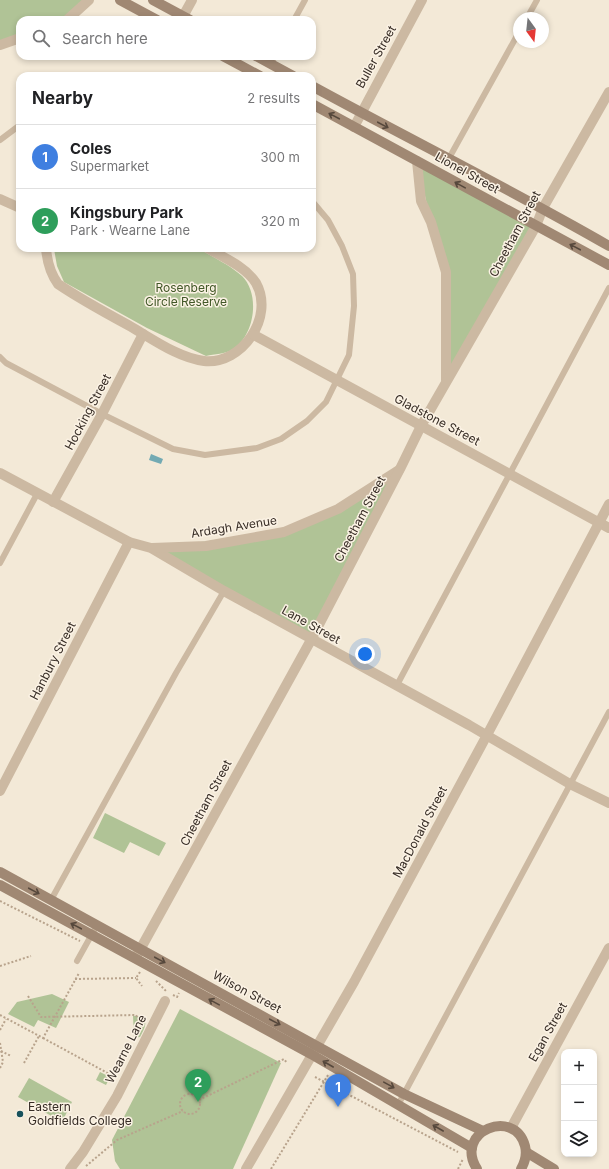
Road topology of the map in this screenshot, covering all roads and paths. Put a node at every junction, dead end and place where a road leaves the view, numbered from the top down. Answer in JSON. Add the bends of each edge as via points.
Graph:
{"nodes":[{"id":1,"x":89,"y":0,"type":"edge"},
{"id":2,"x":120,"y":0,"type":"edge"},
{"id":3,"x":153,"y":0,"type":"edge"},
{"id":4,"x":192,"y":0,"type":"edge"},
{"id":5,"x":305,"y":0,"type":"edge"},
{"id":6,"x":422,"y":0,"type":"edge"},
{"id":7,"x":536,"y":0,"type":"edge"},
{"id":8,"x":530,"y":12,"type":"edge"},
{"id":9,"x":71,"y":16,"type":"edge"},
{"id":10,"x":150,"y":16,"type":"edge"},
{"id":11,"x":179,"y":16,"type":"edge"},
{"id":12,"x":185,"y":16,"type":"edge"},
{"id":13,"x":296,"y":16,"type":"edge"},
{"id":14,"x":16,"y":39,"type":"edge"},
{"id":15,"x":513,"y":43,"type":"edge"},
{"id":16,"x":0,"y":45,"type":"edge"},
{"id":17,"x":230,"y":60,"type":"edge"},
{"id":18,"x":273,"y":60,"type":"edge"},
{"id":19,"x":253,"y":72,"type":"edge"},
{"id":20,"x":285,"y":72,"type":"edge"},
{"id":21,"x":316,"y":88,"type":"edge"},
{"id":22,"x":609,"y":92,"type":"edge"},
{"id":23,"x":316,"y":106,"type":"edge"},
{"id":24,"x":360,"y":112,"type":"junction"},
{"id":25,"x":354,"y":127,"type":"junction"},
{"id":26,"x":16,"y":128,"type":"edge"},
{"id":27,"x":0,"y":140,"type":"edge"},
{"id":28,"x":448,"y":160,"type":"junction"},
{"id":29,"x":417,"y":161,"type":"junction"},
{"id":30,"x":0,"y":198,"type":"edge"},
{"id":31,"x":16,"y":206,"type":"edge"},
{"id":32,"x":316,"y":206,"type":"edge"},
{"id":33,"x":543,"y":208,"type":"junction"},
{"id":34,"x":536,"y":226,"type":"junction"},
{"id":35,"x":609,"y":246,"type":"edge"},
{"id":36,"x":47,"y":252,"type":"edge"},
{"id":37,"x":213,"y":252,"type":"edge"},
{"id":38,"x":609,"y":265,"type":"edge"},
{"id":39,"x":609,"y":288,"type":"edge"},
{"id":40,"x":143,"y":334,"type":"junction"},
{"id":41,"x":254,"y":335,"type":"junction"},
{"id":42,"x":0,"y":357,"type":"edge"},
{"id":43,"x":337,"y":381,"type":"junction"},
{"id":44,"x":446,"y":382,"type":"junction"},
{"id":45,"x":102,"y":414,"type":"junction"},
{"id":46,"x":420,"y":426,"type":"junction"},
{"id":47,"x":400,"y":469,"type":"junction"},
{"id":48,"x":0,"y":473,"type":"edge"},
{"id":49,"x":509,"y":473,"type":"junction"},
{"id":50,"x":37,"y":494,"type":"junction"},
{"id":51,"x":53,"y":502,"type":"junction"},
{"id":52,"x":609,"y":504,"type":"edge"},
{"id":53,"x":599,"y":522,"type":"junction"},
{"id":54,"x":609,"y":528,"type":"edge"},
{"id":55,"x":129,"y":542,"type":"junction"},
{"id":56,"x":151,"y":548,"type":"junction"},
{"id":57,"x":0,"y":563,"type":"edge"},
{"id":58,"x":224,"y":591,"type":"junction"},
{"id":59,"x":311,"y":640,"type":"junction"},
{"id":60,"x":397,"y":685,"type":"junction"},
{"id":61,"x":609,"y":712,"type":"edge"},
{"id":62,"x":487,"y":735,"type":"junction"},
{"id":63,"x":570,"y":784,"type":"junction"},
{"id":64,"x":0,"y":791,"type":"edge"},
{"id":65,"x":609,"y":803,"type":"edge"},
{"id":66,"x":0,"y":872,"type":"edge"},
{"id":67,"x":0,"y":885,"type":"edge"},
{"id":68,"x":51,"y":900,"type":"junction"},
{"id":69,"x":97,"y":925,"type":"junction"},
{"id":70,"x":92,"y":934,"type":"junction"},
{"id":71,"x":609,"y":948,"type":"edge"},
{"id":72,"x":138,"y":954,"type":"junction"},
{"id":73,"x":31,"y":956,"type":"dead end"},
{"id":74,"x":77,"y":961,"type":"dead end"},
{"id":75,"x":0,"y":966,"type":"edge"},
{"id":76,"x":140,"y":972,"type":"dead end"},
{"id":77,"x":79,"y":973,"type":"dead end"},
{"id":78,"x":136,"y":978,"type":"junction"},
{"id":79,"x":172,"y":978,"type":"junction"},
{"id":80,"x":75,"y":979,"type":"junction"},
{"id":81,"x":142,"y":986,"type":"dead end"},
{"id":82,"x":28,"y":996,"type":"dead end"},
{"id":83,"x":165,"y":1001,"type":"joint"},
{"id":84,"x":0,"y":1016,"type":"edge"},
{"id":85,"x":54,"y":1017,"type":"junction"},
{"id":86,"x":6,"y":1019,"type":"junction"},
{"id":87,"x":0,"y":1030,"type":"edge"},
{"id":88,"x":137,"y":1033,"type":"dead end"},
{"id":89,"x":39,"y":1036,"type":"junction"},
{"id":90,"x":43,"y":1038,"type":"junction"},
{"id":91,"x":0,"y":1043,"type":"edge"},
{"id":92,"x":317,"y":1045,"type":"junction"},
{"id":93,"x":1,"y":1051,"type":"edge"},
{"id":94,"x":311,"y":1054,"type":"junction"},
{"id":95,"x":10,"y":1056,"type":"dead end"},
{"id":96,"x":125,"y":1057,"type":"dead end"},
{"id":97,"x":24,"y":1063,"type":"dead end"},
{"id":98,"x":287,"y":1063,"type":"dead end"},
{"id":99,"x":0,"y":1068,"type":"edge"},
{"id":100,"x":328,"y":1075,"type":"dead end"},
{"id":101,"x":113,"y":1076,"type":"junction"},
{"id":102,"x":315,"y":1077,"type":"dead end"},
{"id":103,"x":323,"y":1080,"type":"junction"},
{"id":104,"x":109,"y":1082,"type":"dead end"},
{"id":105,"x":404,"y":1094,"type":"junction"},
{"id":106,"x":199,"y":1100,"type":"junction"},
{"id":107,"x":398,"y":1105,"type":"junction"},
{"id":108,"x":183,"y":1111,"type":"junction"},
{"id":109,"x":511,"y":1128,"type":"junction"},
{"id":110,"x":483,"y":1131,"type":"junction"},
{"id":111,"x":472,"y":1148,"type":"junction"},
{"id":112,"x":526,"y":1152,"type":"junction"},
{"id":113,"x":458,"y":1153,"type":"dead end"},
{"id":114,"x":465,"y":1156,"type":"dead end"},
{"id":115,"x":70,"y":1169,"type":"edge"},
{"id":116,"x":82,"y":1169,"type":"edge"},
{"id":117,"x":246,"y":1169,"type":"edge"},
{"id":118,"x":271,"y":1169,"type":"edge"},
{"id":119,"x":458,"y":1169,"type":"edge"},
{"id":120,"x":477,"y":1169,"type":"edge"},
{"id":121,"x":520,"y":1169,"type":"edge"},
{"id":122,"x":554,"y":1169,"type":"edge"}],
"edges":[{"from":1,"to":9,"type":"street"},
{"from":2,"to":10,"type":"street"},
{"from":3,"to":11,"type":"street"},
{"from":4,"to":12,"type":"street"},
{"from":5,"to":13,"type":"lane"},
{"from":6,"to":24,"type":"street","name":"Buller Street"},
{"from":7,"to":8,"type":"lane"},
{"from":14,"to":16,"type":"street"},
{"from":15,"to":28,"type":"lane"},
{"from":17,"to":19,"type":"street"},
{"from":18,"to":20,"type":"street"},
{"from":21,"to":24,"type":"street","name":"Lionel Street"},
{"from":22,"to":33,"type":"street","name":"Cheetham Street"},
{"from":25,"to":23,"type":"street","name":"Lionel Street","one_way":true},
{"from":24,"to":25,"type":"street","name":"Buller Street"},
{"from":24,"to":28,"type":"street","name":"Lionel Street","one_way":true},
{"from":25,"to":29,"type":"street","name":"Lionel Street"},
{"from":26,"to":27,"type":"lane"},
{"from":28,"to":33,"type":"street","name":"Lionel Street"},
{"from":34,"to":29,"type":"street","name":"Lionel Street","one_way":true},
{"from":29,"to":44,"type":"street","via":[[421,201],[431,222],[446,272]]},
{"from":30,"to":31,"type":"street"},
{"from":32,"to":43,"type":"lane","via":[[328,220],[353,274],[354,306],[349,355]]},
{"from":33,"to":34,"type":"street","name":"Cheetham Street"},
{"from":33,"to":35,"type":"street","name":"Lionel Street"},
{"from":38,"to":34,"type":"street","name":"Lionel Street","one_way":true},
{"from":34,"to":44,"type":"street","name":"Cheetham Street"},
{"from":36,"to":40,"type":"street","via":[[53,276],[58,284]]},
{"from":37,"to":41,"type":"street","via":[[247,273],[260,290],[261,319]]},
{"from":39,"to":49,"type":"lane"},
{"from":40,"to":41,"type":"street","via":[[191,358],[206,361],[232,355]]},
{"from":40,"to":45,"type":"street","name":"Hocking Street"},
{"from":41,"to":43,"type":"street","name":"Gladstone Street"},
{"from":42,"to":45,"type":"lane","via":[[6,363]]},
{"from":43,"to":45,"type":"lane","via":[[326,402],[308,422],[281,439],[257,448],[205,455],[173,449]]},
{"from":43,"to":46,"type":"street","name":"Gladstone Street"},
{"from":44,"to":46,"type":"street","name":"Cheetham Street"},
{"from":45,"to":51,"type":"street","name":"Hocking Street"},
{"from":46,"to":47,"type":"street","name":"Cheetham Street"},
{"from":46,"to":49,"type":"street","name":"Gladstone Street"},
{"from":47,"to":56,"type":"street","name":"Ardagh Avenue","via":[[338,509],[284,532],[206,546]]},
{"from":47,"to":59,"type":"street","name":"Cheetham Street"},
{"from":48,"to":50,"type":"street","name":"Lane Street"},
{"from":49,"to":53,"type":"street","name":"Gladstone Street"},
{"from":49,"to":60,"type":"lane"},
{"from":50,"to":51,"type":"street","name":"Lane Street"},
{"from":50,"to":57,"type":"lane"},
{"from":51,"to":55,"type":"street","name":"Lane Street"},
{"from":52,"to":53,"type":"street","name":"MacDonald Street"},
{"from":53,"to":54,"type":"street","name":"Gladstone Street"},
{"from":53,"to":62,"type":"street","name":"MacDonald Street"},
{"from":55,"to":56,"type":"street","name":"Lane Street"},
{"from":55,"to":64,"type":"street","name":"Hanbury Street"},
{"from":56,"to":58,"type":"street","name":"Lane Street"},
{"from":58,"to":59,"type":"street","name":"Lane Street"},
{"from":58,"to":68,"type":"lane"},
{"from":59,"to":60,"type":"street","name":"Lane Street"},
{"from":59,"to":72,"type":"street","name":"Cheetham Street"},
{"from":60,"to":62,"type":"street","name":"Lane Street"},
{"from":61,"to":63,"type":"lane"},
{"from":62,"to":63,"type":"street","name":"Lane Street"},
{"from":62,"to":92,"type":"street","name":"MacDonald Street","via":[[358,975]]},
{"from":63,"to":65,"type":"street","name":"Lane Street"},
{"from":63,"to":105,"type":"lane"},
{"from":66,"to":68,"type":"street","name":"Wilson Street","one_way":true},
{"from":70,"to":67,"type":"street","name":"Wilson Street","one_way":true},
{"from":68,"to":69,"type":"street","name":"Wilson Street"},
{"from":69,"to":70,"type":"lane"},
{"from":69,"to":72,"type":"street","name":"Wilson Street"},
{"from":70,"to":72,"type":"street","name":"Wilson Street"},
{"from":70,"to":74,"type":"lane"},
{"from":71,"to":109,"type":"street","name":"Egan Street"},
{"from":72,"to":79,"type":"street","name":"Wilson Street"},
{"from":72,"to":92,"type":"street","name":"Wilson Street","one_way":true},
{"from":73,"to":75,"type":"path"},
{"from":76,"to":78,"type":"path"},
{"from":77,"to":80,"type":"path"},
{"from":78,"to":80,"type":"path"},
{"from":78,"to":81,"type":"path"},
{"from":79,"to":83,"type":"path"},
{"from":94,"to":79,"type":"street","name":"Wilson Street","one_way":true},
{"from":80,"to":85,"type":"path"},
{"from":82,"to":85,"type":"path","via":[[41,1017]]},
{"from":83,"to":115,"type":"street","name":"Wearne Lane","via":[[117,1096]]},
{"from":84,"to":86,"type":"path"},
{"from":85,"to":88,"type":"path","via":[[136,1015],[140,1023]]},
{"from":85,"to":90,"type":"path"},
{"from":86,"to":87,"type":"path"},
{"from":86,"to":89,"type":"path"},
{"from":89,"to":90,"type":"path"},
{"from":89,"to":97,"type":"path"},
{"from":90,"to":101,"type":"path"},
{"from":91,"to":93,"type":"path"},
{"from":92,"to":94,"type":"street","name":"MacDonald Street"},
{"from":92,"to":105,"type":"street","name":"Wilson Street","one_way":true},
{"from":93,"to":95,"type":"path"},
{"from":93,"to":99,"type":"path","via":[[3,1062]]},
{"from":107,"to":94,"type":"street","name":"Wilson Street","one_way":true},
{"from":94,"to":117,"type":"street","name":"MacDonald Street"},
{"from":96,"to":101,"type":"path"},
{"from":98,"to":106,"type":"path","via":[[284,1059]]},
{"from":100,"to":103,"type":"path"},
{"from":101,"to":104,"type":"path"},
{"from":102,"to":103,"type":"path"},
{"from":103,"to":113,"type":"path"},
{"from":103,"to":118,"type":"path"},
{"from":105,"to":107,"type":"lane"},
{"from":105,"to":110,"type":"street","name":"Wilson Street"},
{"from":106,"to":108,"type":"path","via":[[199,1108],[195,1113],[188,1114]]},
{"from":106,"to":108,"type":"path","via":[[194,1094],[184,1096],[180,1105]]},
{"from":111,"to":107,"type":"street","name":"Wilson Street","one_way":true},
{"from":108,"to":116,"type":"path","via":[[117,1140]]},
{"from":109,"to":110,"type":"street","via":[[496,1126]]},
{"from":109,"to":112,"type":"street","via":[[522,1138]]},
{"from":110,"to":111,"type":"street"},
{"from":111,"to":120,"type":"street","via":[[473,1162]]},
{"from":112,"to":121,"type":"street","via":[[526,1159]]},
{"from":112,"to":122,"type":"street"},
{"from":114,"to":119,"type":"path"}]}
